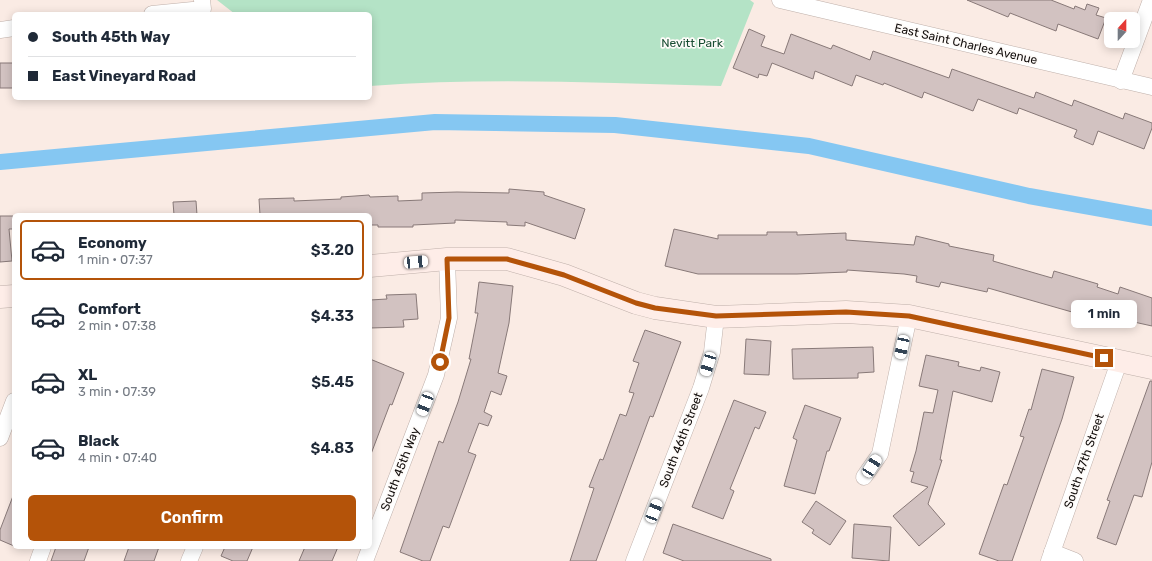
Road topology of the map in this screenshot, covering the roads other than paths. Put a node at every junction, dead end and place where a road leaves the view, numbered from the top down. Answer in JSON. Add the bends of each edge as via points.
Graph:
{"nodes":[{"id":1,"x":780,"y":0,"type":"edge"},
{"id":2,"x":1151,"y":0,"type":"edge"},
{"id":3,"x":202,"y":4,"type":"edge"},
{"id":4,"x":162,"y":12,"type":"edge"},
{"id":5,"x":12,"y":28,"type":"edge"},
{"id":6,"x":0,"y":30,"type":"edge"},
{"id":7,"x":1121,"y":82,"type":"junction"},
{"id":8,"x":1152,"y":87,"type":"edge"},
{"id":9,"x":447,"y":259,"type":"junction"},
{"id":10,"x":372,"y":266,"type":"edge"},
{"id":11,"x":0,"y":296,"type":"edge"},
{"id":12,"x":12,"y":296,"type":"edge"},
{"id":13,"x":716,"y":316,"type":"junction"},
{"id":14,"x":909,"y":316,"type":"junction"},
{"id":15,"x":1119,"y":362,"type":"junction"},
{"id":16,"x":1152,"y":368,"type":"edge"},
{"id":17,"x":12,"y":411,"type":"edge"},
{"id":18,"x":0,"y":438,"type":"edge"},
{"id":19,"x":864,"y":477,"type":"dead end"},
{"id":20,"x":372,"y":543,"type":"edge"},
{"id":21,"x":42,"y":549,"type":"edge"},
{"id":22,"x":194,"y":549,"type":"edge"},
{"id":23,"x":370,"y":549,"type":"edge"},
{"id":24,"x":1051,"y":557,"type":"edge"},
{"id":25,"x":38,"y":561,"type":"edge"},
{"id":26,"x":190,"y":561,"type":"edge"},
{"id":27,"x":365,"y":561,"type":"edge"},
{"id":28,"x":634,"y":561,"type":"edge"},
{"id":29,"x":1075,"y":561,"type":"edge"}],
"edges":[{"from":1,"to":7,"type":"street","name":"East Saint Charles Avenue"},
{"from":2,"to":7,"type":"street"},
{"from":3,"to":4,"type":"street"},
{"from":5,"to":6,"type":"street"},
{"from":7,"to":8,"type":"street","name":"East Saint Charles Avenue"},
{"from":9,"to":10,"type":"street"},
{"from":9,"to":13,"type":"street","via":[[507,259],[564,275],[636,303]]},
{"from":9,"to":20,"type":"street","name":"South 45th Way","via":[[449,318],[443,350],[436,375]]},
{"from":11,"to":12,"type":"street"},
{"from":13,"to":14,"type":"street","via":[[846,312]]},
{"from":13,"to":28,"type":"street","name":"South 46th Street","via":[[712,352],[701,388]]},
{"from":14,"to":15,"type":"street"},
{"from":14,"to":19,"type":"street","via":[[880,454]]},
{"from":15,"to":16,"type":"street"},
{"from":15,"to":24,"type":"street","name":"South 47th Street"},
{"from":17,"to":18,"type":"street"},
{"from":21,"to":25,"type":"street"},
{"from":22,"to":26,"type":"street"},
{"from":23,"to":27,"type":"street","name":"South 45th Way"},
{"from":24,"to":29,"type":"street"}]}
